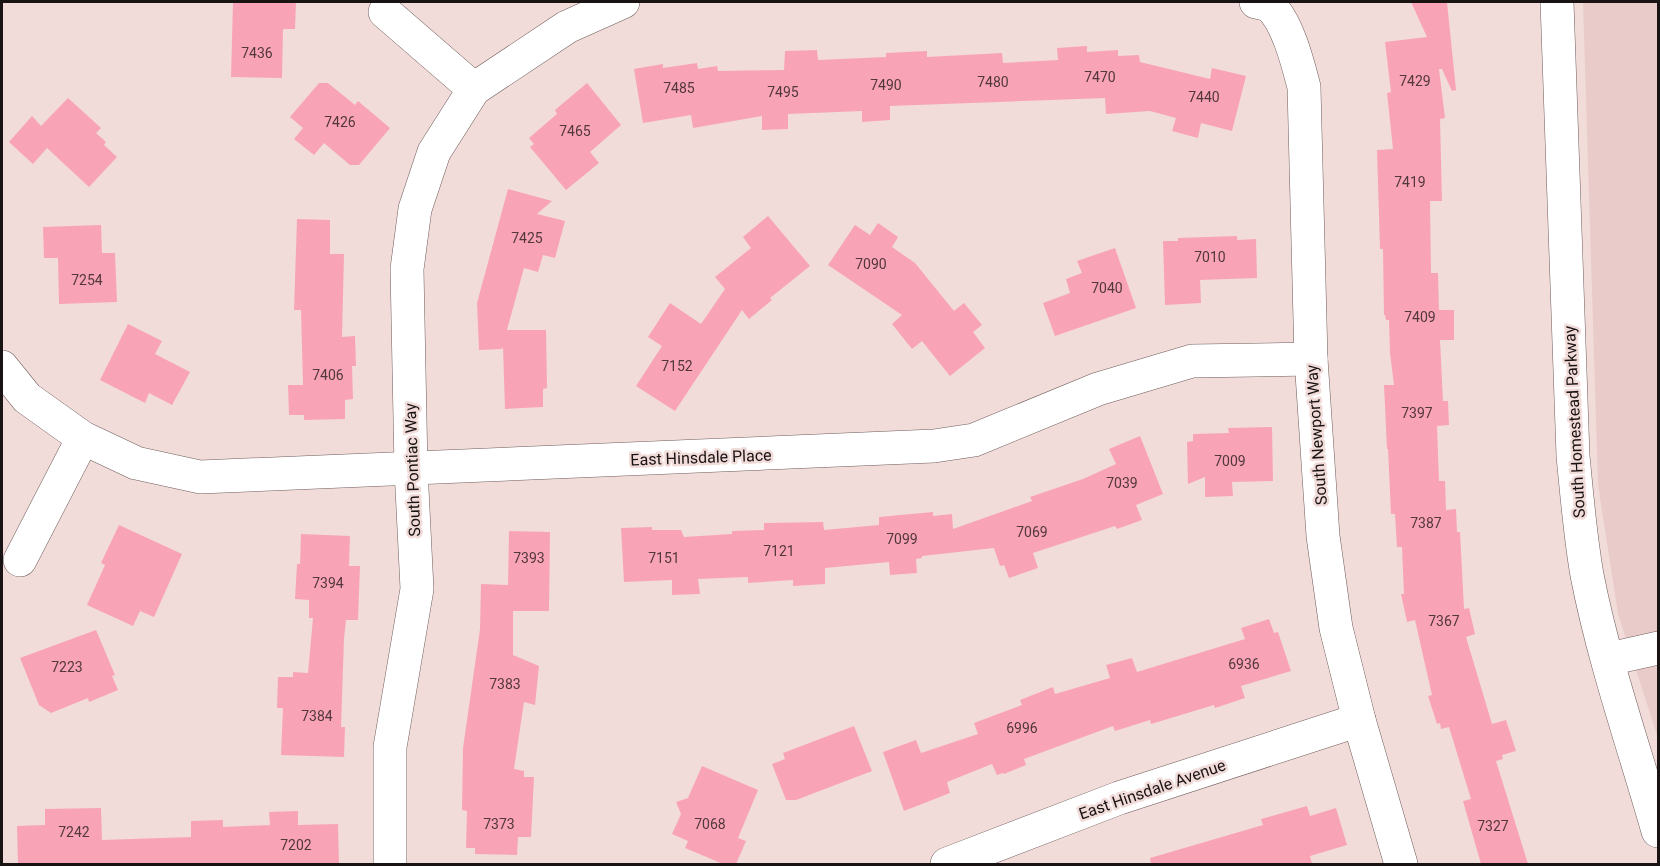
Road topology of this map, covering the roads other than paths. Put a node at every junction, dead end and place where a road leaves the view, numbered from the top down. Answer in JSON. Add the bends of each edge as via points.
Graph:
{"nodes":[{"id":1,"x":623,"y":2,"type":"edge"},
{"id":2,"x":1557,"y":2,"type":"edge"},
{"id":3,"x":1265,"y":3,"type":"edge"},
{"id":4,"x":385,"y":12,"type":"dead end"},
{"id":5,"x":474,"y":89,"type":"junction"},
{"id":6,"x":1311,"y":359,"type":"junction"},
{"id":7,"x":2,"y":367,"type":"edge"},
{"id":8,"x":83,"y":438,"type":"junction"},
{"id":9,"x":411,"y":469,"type":"junction"},
{"id":10,"x":20,"y":560,"type":"dead end"},
{"id":11,"x":1659,"y":648,"type":"edge"},
{"id":12,"x":1609,"y":659,"type":"junction"},
{"id":13,"x":1359,"y":720,"type":"junction"},
{"id":14,"x":1659,"y":831,"type":"edge"},
{"id":15,"x":390,"y":864,"type":"edge"},
{"id":16,"x":947,"y":864,"type":"edge"},
{"id":17,"x":1401,"y":864,"type":"edge"}],
"edges":[{"from":1,"to":5,"type":"street","name":"South Pontiac Way","via":[[567,27]]},
{"from":2,"to":12,"type":"street","name":"South Homestead Parkway","via":[[1573,456],[1579,526]]},
{"from":3,"to":6,"type":"street","name":"South Newport Way","via":[[1294,50],[1304,87]]},
{"from":4,"to":5,"type":"street"},
{"from":5,"to":9,"type":"street","name":"South Pontiac Way","via":[[434,152],[415,209],[407,269]]},
{"from":6,"to":9,"type":"street","name":"East Hinsdale Place","via":[[1192,361],[1098,389],[974,440],[934,447]]},
{"from":6,"to":13,"type":"street","name":"South Newport Way","via":[[1325,547],[1336,628]]},
{"from":7,"to":8,"type":"street","name":"East Hinsdale Place","via":[[27,398]]},
{"from":8,"to":9,"type":"street","name":"East Hinsdale Place","via":[[136,463],[200,477]]},
{"from":8,"to":10,"type":"street"},
{"from":9,"to":15,"type":"street","name":"South Pontiac Way","via":[[417,589],[390,747]]},
{"from":11,"to":12,"type":"street"},
{"from":12,"to":14,"type":"street","name":"South Homestead Parkway"},
{"from":13,"to":16,"type":"street","name":"East Hinsdale Avenue","via":[[1119,798]]},
{"from":13,"to":17,"type":"street","name":"South Newport Way"}]}
